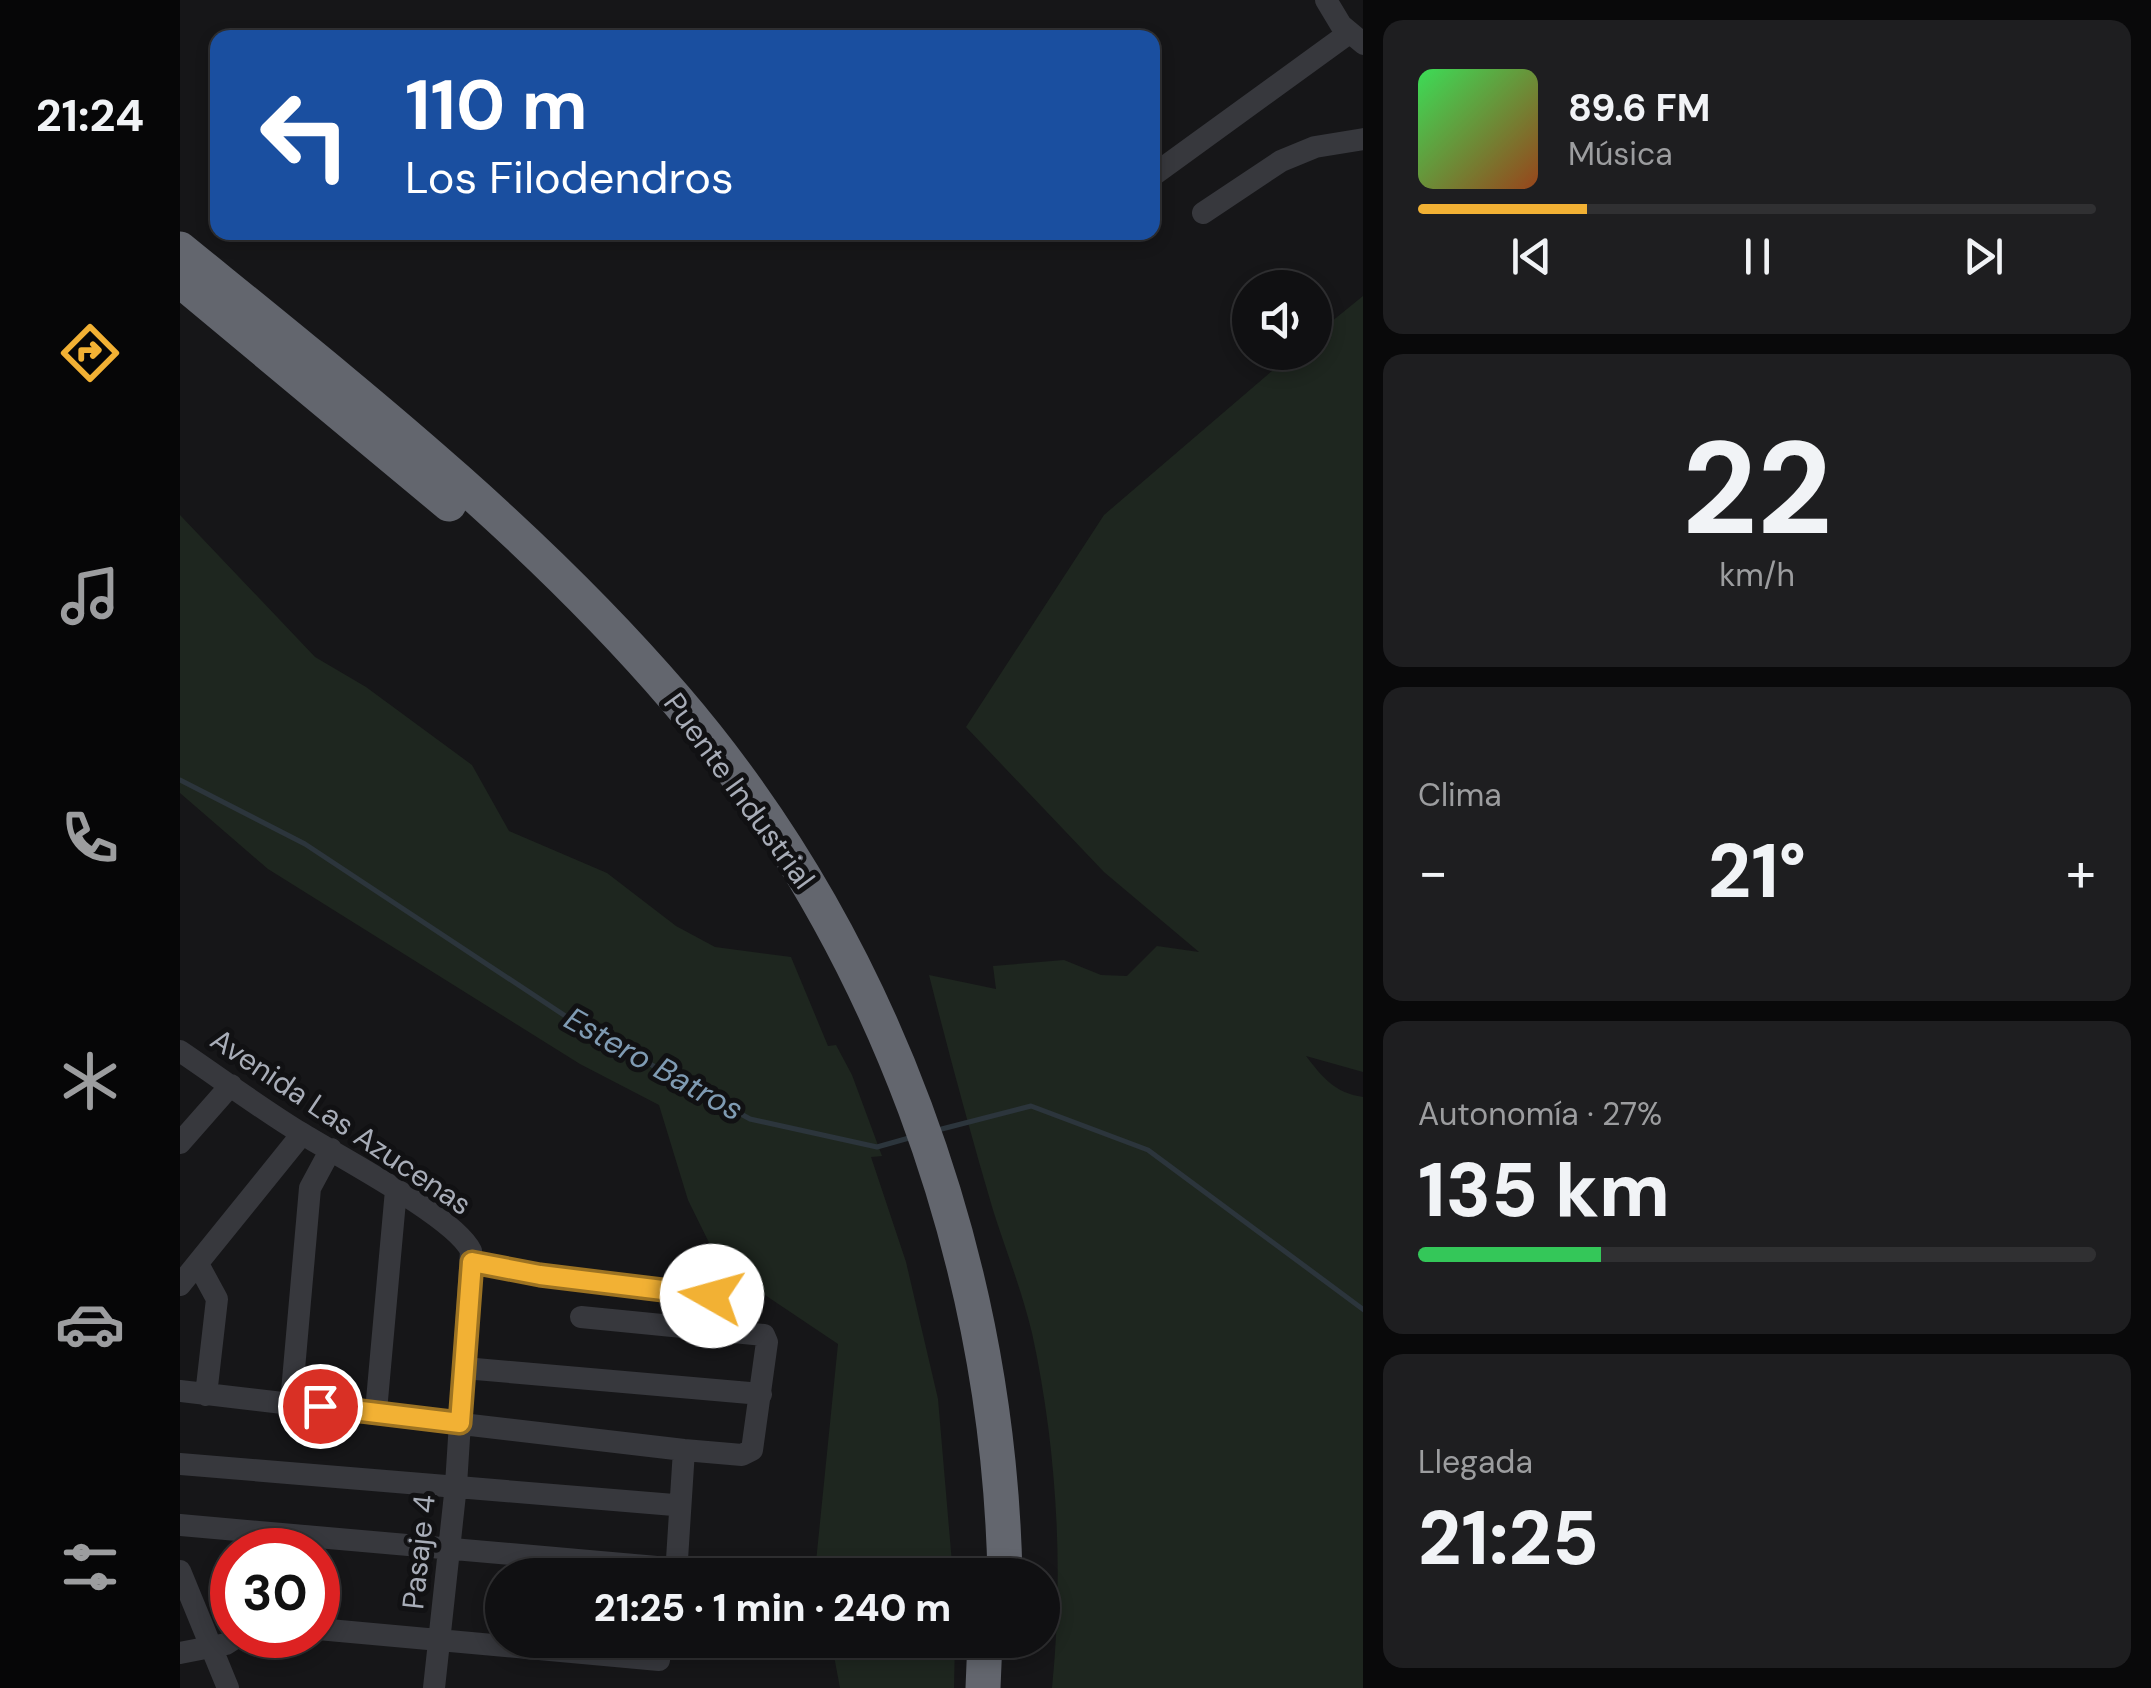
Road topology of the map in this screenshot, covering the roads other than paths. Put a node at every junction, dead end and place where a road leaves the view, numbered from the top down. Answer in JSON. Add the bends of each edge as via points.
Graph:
{"nodes":[{"id":1,"x":1343,"y":23,"type":"edge"},
{"id":2,"x":1363,"y":139,"type":"edge"},
{"id":3,"x":1160,"y":170,"type":"edge"},
{"id":4,"x":1203,"y":214,"type":"dead end"},
{"id":5,"x":180,"y":249,"type":"edge"},
{"id":6,"x":180,"y":280,"type":"edge"},
{"id":7,"x":737,"y":794,"type":"junction"},
{"id":8,"x":180,"y":1051,"type":"edge"},
{"id":9,"x":230,"y":1085,"type":"junction"},
{"id":10,"x":302,"y":1134,"type":"junction"},
{"id":11,"x":180,"y":1143,"type":"edge"},
{"id":12,"x":330,"y":1150,"type":"junction"},
{"id":13,"x":396,"y":1190,"type":"junction"},
{"id":14,"x":470,"y":1253,"type":"junction"},
{"id":15,"x":198,"y":1264,"type":"junction"},
{"id":16,"x":180,"y":1285,"type":"edge"},
{"id":17,"x":746,"y":1301,"type":"dead end"},
{"id":18,"x":581,"y":1318,"type":"dead end"},
{"id":19,"x":464,"y":1368,"type":"junction"},
{"id":20,"x":180,"y":1390,"type":"edge"},
{"id":21,"x":761,"y":1394,"type":"junction"},
{"id":22,"x":206,"y":1395,"type":"junction"},
{"id":23,"x":292,"y":1403,"type":"junction"},
{"id":24,"x":376,"y":1411,"type":"junction"},
{"id":25,"x":460,"y":1423,"type":"junction"},
{"id":26,"x":684,"y":1450,"type":"junction"},
{"id":27,"x":180,"y":1464,"type":"edge"},
{"id":28,"x":456,"y":1484,"type":"junction"},
{"id":29,"x":674,"y":1505,"type":"dead end"},
{"id":30,"x":180,"y":1524,"type":"edge"},
{"id":31,"x":450,"y":1548,"type":"junction"},
{"id":32,"x":542,"y":1558,"type":"edge"},
{"id":33,"x":673,"y":1558,"type":"edge"},
{"id":34,"x":985,"y":1558,"type":"edge"},
{"id":35,"x":1005,"y":1558,"type":"edge"},
{"id":36,"x":180,"y":1571,"type":"edge"},
{"id":37,"x":340,"y":1632,"type":"edge"},
{"id":38,"x":440,"y":1639,"type":"junction"},
{"id":39,"x":210,"y":1649,"type":"joint"},
{"id":40,"x":180,"y":1653,"type":"edge"},
{"id":41,"x":214,"y":1658,"type":"edge"},
{"id":42,"x":984,"y":1658,"type":"edge"},
{"id":43,"x":1005,"y":1658,"type":"edge"},
{"id":44,"x":659,"y":1660,"type":"dead end"},
{"id":45,"x":226,"y":1686,"type":"edge"},
{"id":46,"x":434,"y":1688,"type":"edge"},
{"id":47,"x":982,"y":1688,"type":"edge"},
{"id":48,"x":1004,"y":1688,"type":"edge"}],
"edges":[{"from":1,"to":3,"type":"street"},
{"from":2,"to":4,"type":"street","via":[[1280,160]]},
{"from":5,"to":7,"type":"highway","name":"Puente Industrial","via":[[404,432],[548,564],[677,700]]},
{"from":6,"to":7,"type":"highway","name":"Puente Industrial","via":[[516,564]]},
{"from":7,"to":34,"type":"highway","name":"Puente Industrial","via":[[840,986],[910,1159],[963,1365]]},
{"from":7,"to":35,"type":"highway","name":"Puente Industrial","via":[[791,856],[842,947],[933,1159],[986,1369]]},
{"from":8,"to":9,"type":"street","name":"Avenida Las Azucenas"},
{"from":9,"to":10,"type":"street","name":"Avenida Las Azucenas"},
{"from":9,"to":11,"type":"street"},
{"from":10,"to":12,"type":"street","name":"Avenida Las Azucenas"},
{"from":10,"to":15,"type":"street"},
{"from":12,"to":13,"type":"street","name":"Avenida Las Azucenas"},
{"from":12,"to":23,"type":"street","via":[[310,1188]]},
{"from":13,"to":14,"type":"street","name":"Avenida Las Azucenas"},
{"from":13,"to":24,"type":"street"},
{"from":14,"to":17,"type":"street","via":[[540,1275]]},
{"from":14,"to":19,"type":"street","name":"Pasaje 4"},
{"from":15,"to":16,"type":"street"},
{"from":15,"to":22,"type":"street","via":[[217,1300]]},
{"from":18,"to":21,"type":"street","via":[[761,1334],[767,1342]]},
{"from":19,"to":21,"type":"street"},
{"from":19,"to":25,"type":"street","name":"Pasaje 4"},
{"from":20,"to":22,"type":"street"},
{"from":21,"to":26,"type":"street","via":[[749,1453]]},
{"from":22,"to":23,"type":"street"},
{"from":23,"to":24,"type":"street"},
{"from":24,"to":25,"type":"street"},
{"from":25,"to":26,"type":"street"},
{"from":25,"to":28,"type":"street","name":"Pasaje 4"},
{"from":26,"to":33,"type":"street"},
{"from":27,"to":28,"type":"street"},
{"from":28,"to":29,"type":"street"},
{"from":28,"to":31,"type":"street","name":"Pasaje 4"},
{"from":30,"to":31,"type":"street"},
{"from":31,"to":32,"type":"street"},
{"from":31,"to":38,"type":"street","name":"Pasaje 4"},
{"from":36,"to":39,"type":"street"},
{"from":37,"to":38,"type":"street"},
{"from":38,"to":44,"type":"street"},
{"from":38,"to":46,"type":"street","name":"Pasaje 4"},
{"from":39,"to":40,"type":"street"},
{"from":41,"to":45,"type":"street"},
{"from":42,"to":47,"type":"highway"},
{"from":43,"to":48,"type":"highway"}]}
